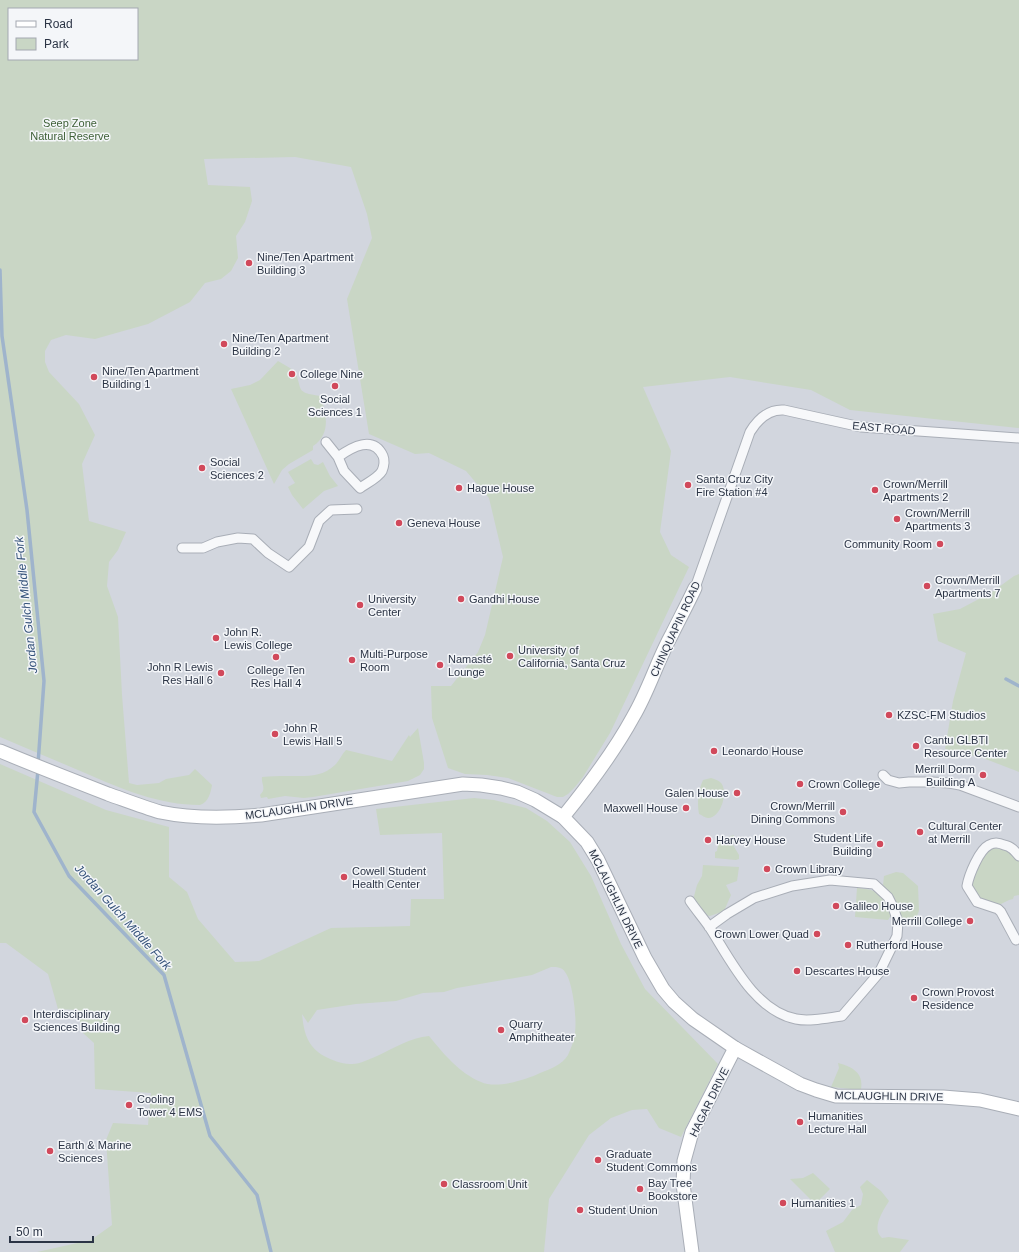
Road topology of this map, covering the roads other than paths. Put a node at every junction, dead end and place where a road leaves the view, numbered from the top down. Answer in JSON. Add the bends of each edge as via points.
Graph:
{"nodes":[{"id":1,"x":755,"y":424,"type":"joint"},
{"id":2,"x":1019,"y":438,"type":"edge"},
{"id":3,"x":326,"y":442,"type":"dead end"},
{"id":4,"x":338,"y":457,"type":"junction"},
{"id":5,"x":357,"y":509,"type":"dead end"},
{"id":6,"x":182,"y":548,"type":"dead end"},
{"id":7,"x":695,"y":588,"type":"joint"},
{"id":8,"x":0,"y":751,"type":"edge"},
{"id":9,"x":883,"y":775,"type":"dead end"},
{"id":10,"x":1019,"y":807,"type":"edge"},
{"id":11,"x":563,"y":817,"type":"junction"},
{"id":12,"x":1019,"y":856,"type":"edge"},
{"id":13,"x":690,"y":901,"type":"dead end"},
{"id":14,"x":709,"y":927,"type":"junction"},
{"id":15,"x":1016,"y":940,"type":"dead end"},
{"id":16,"x":735,"y":1048,"type":"junction"},
{"id":17,"x":1019,"y":1109,"type":"edge"},
{"id":18,"x":692,"y":1252,"type":"edge"}],
"edges":[{"from":1,"to":2,"type":"street","name":"EAST ROAD","via":[[776,409],[861,427]]},
{"from":1,"to":7,"type":"street","name":"CHINQUAPIN ROAD","via":[[743,449]]},
{"from":3,"to":4,"type":"street"},
{"from":4,"to":4,"type":"street","via":[[362,444],[368,444],[374,445],[384,460],[381,472],[360,488],[344,471]]},
{"from":5,"to":6,"type":"street","via":[[331,510],[318,521],[309,547],[289,567],[276,560],[253,539],[238,538],[202,548]]},
{"from":7,"to":11,"type":"main road","name":"CHINQUAPIN ROAD","via":[[634,716],[614,749]]},
{"from":8,"to":11,"type":"main road","name":"MCLAUGHLIN DRIVE","via":[[144,807],[200,817],[261,814],[463,784],[517,792],[536,800]]},
{"from":9,"to":10,"type":"street","via":[[888,780],[899,783],[932,782],[960,785]]},
{"from":11,"to":16,"type":"main road","name":"MCLAUGHLIN DRIVE","via":[[587,842],[598,860],[645,958],[663,989],[693,1019]]},
{"from":12,"to":15,"type":"street","via":[[1009,846],[1000,843],[989,845],[971,872],[967,886],[977,902],[1002,912]]},
{"from":13,"to":14,"type":"street"},
{"from":14,"to":14,"type":"street","via":[[754,898],[792,886],[830,880],[874,884],[888,898],[898,922],[897,936],[880,973],[842,1016],[808,1020],[796,1019],[772,1009],[748,988]]},
{"from":16,"to":17,"type":"main road","name":"MCLAUGHLIN DRIVE","via":[[800,1084],[836,1096],[943,1097],[980,1100]]},
{"from":16,"to":18,"type":"main road","name":"HAGAR DRIVE","via":[[695,1126],[684,1161],[682,1184]]}]}
